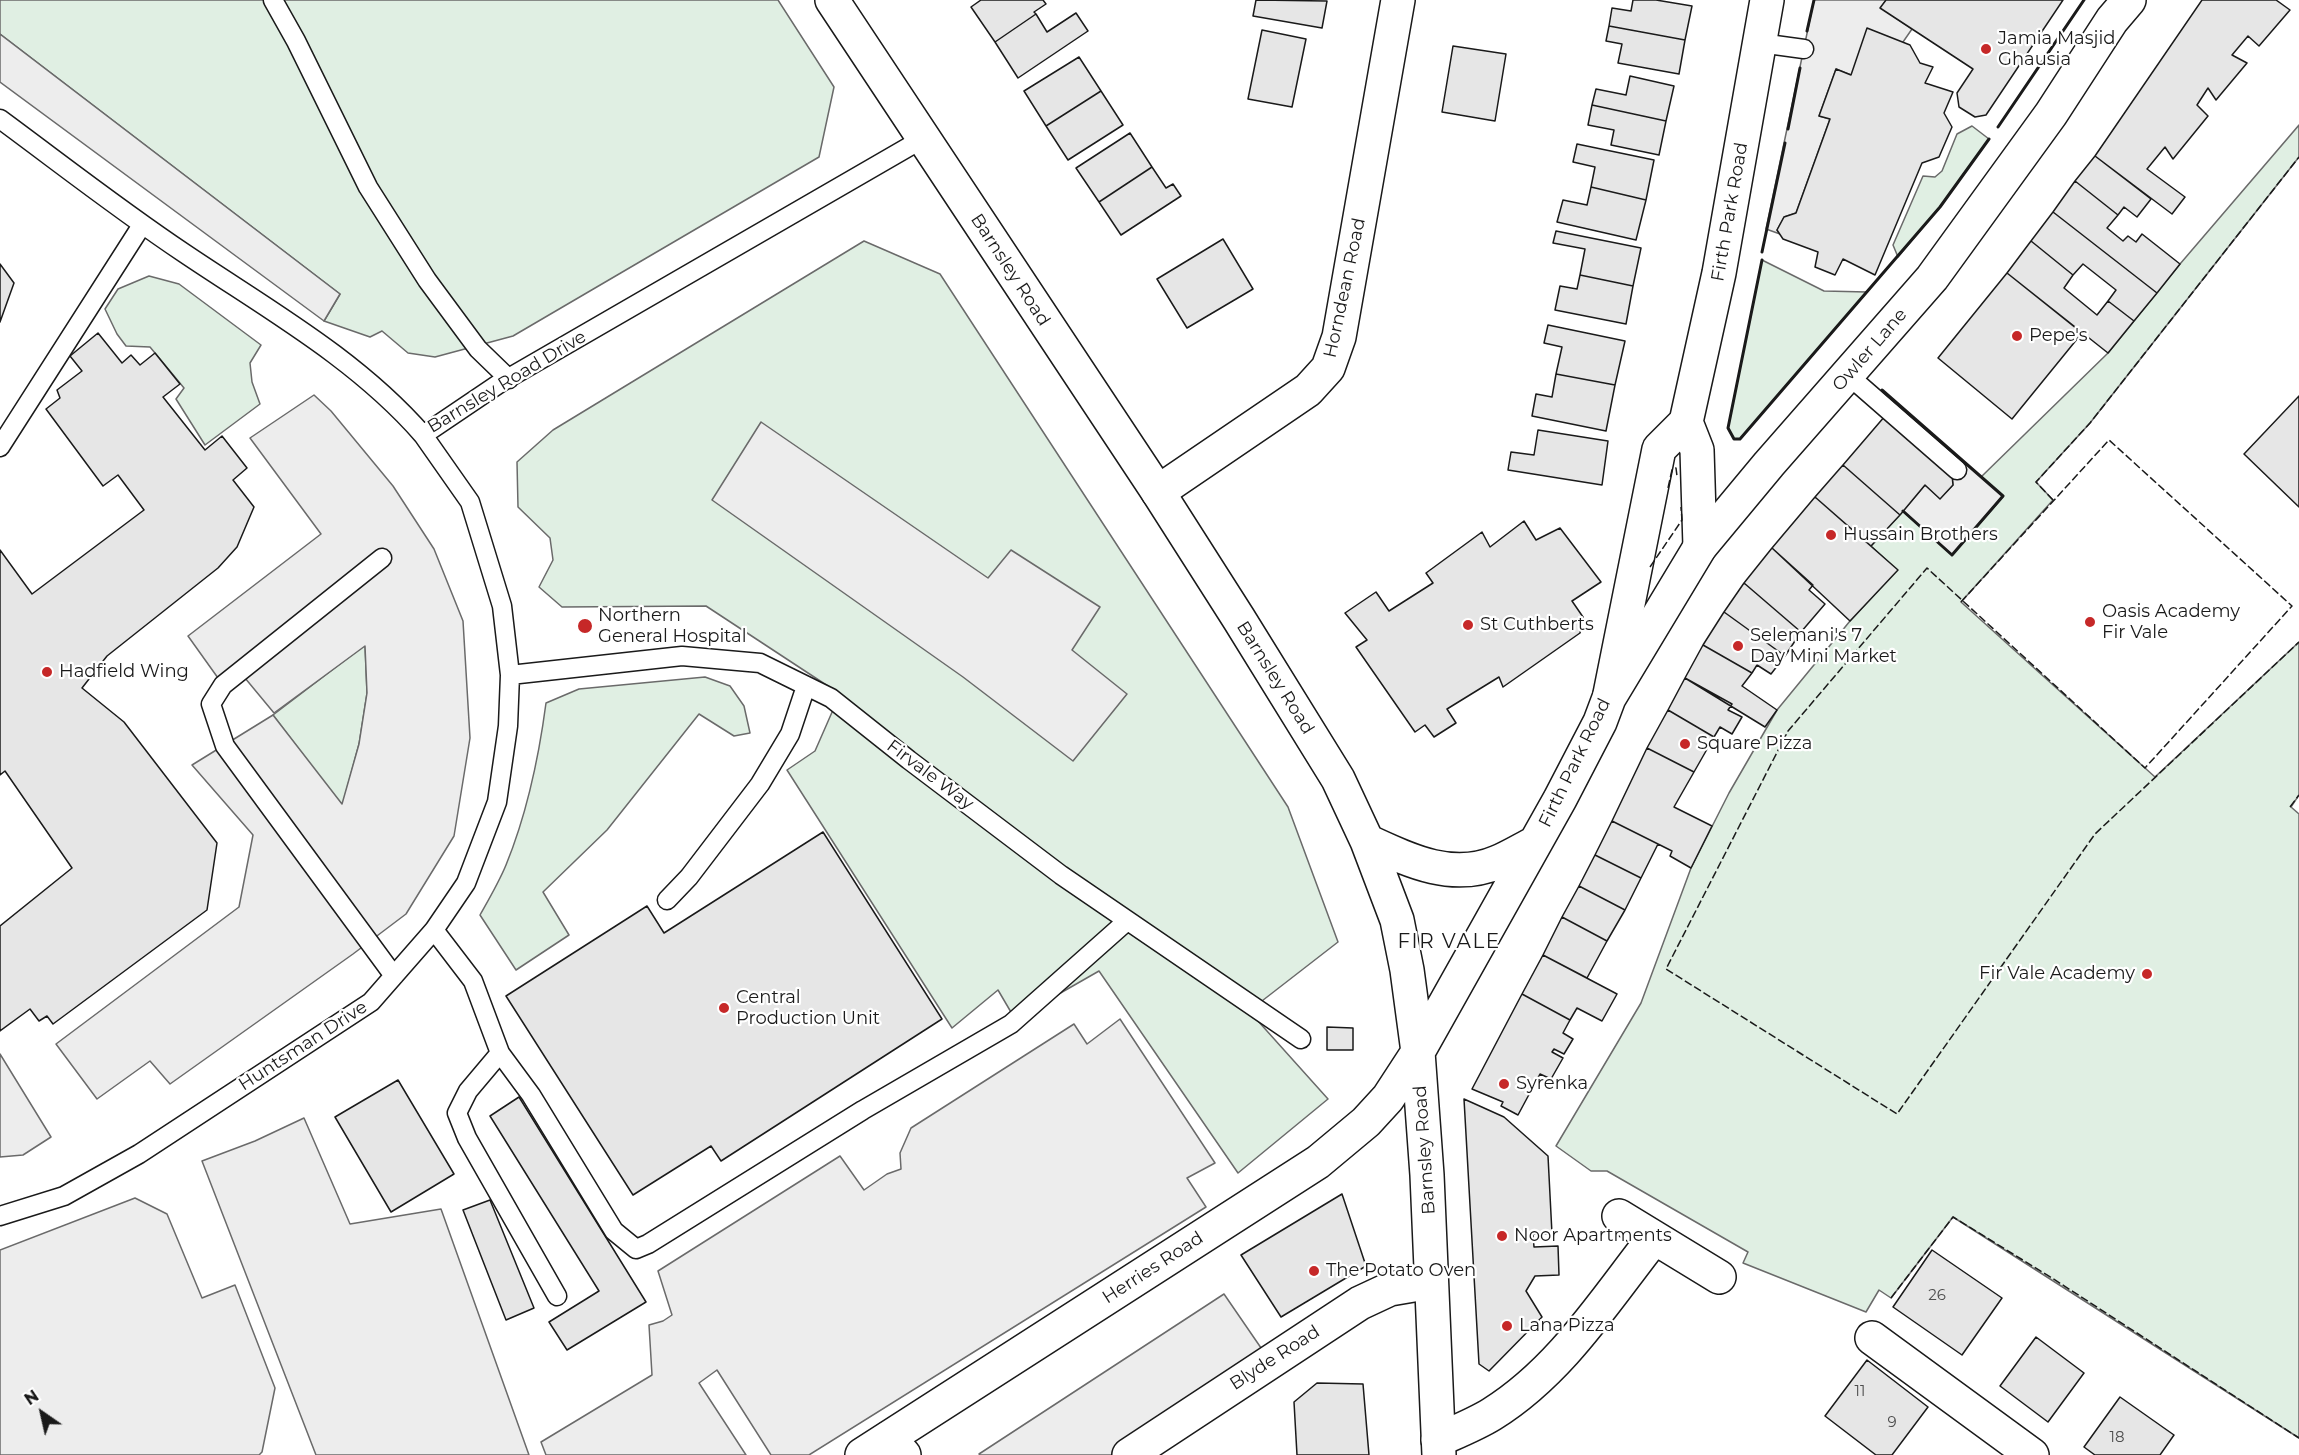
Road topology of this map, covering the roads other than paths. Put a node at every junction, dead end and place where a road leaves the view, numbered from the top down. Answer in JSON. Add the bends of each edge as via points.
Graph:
{"nodes":[{"id":1,"x":273,"y":0,"type":"edge"},
{"id":2,"x":832,"y":0,"type":"edge"},
{"id":3,"x":1398,"y":0,"type":"edge"},
{"id":4,"x":1767,"y":0,"type":"edge"},
{"id":5,"x":2128,"y":0,"type":"edge"},
{"id":6,"x":1760,"y":43,"type":"junction"},
{"id":7,"x":1804,"y":49,"type":"dead end"},
{"id":8,"x":0,"y":119,"type":"edge"},
{"id":9,"x":924,"y":138,"type":"junction"},
{"id":10,"x":142,"y":225,"type":"junction"},
{"id":11,"x":1848,"y":375,"type":"junction"},
{"id":12,"x":509,"y":378,"type":"junction"},
{"id":13,"x":1686,"y":422,"type":"junction"},
{"id":14,"x":423,"y":435,"type":"junction"},
{"id":15,"x":0,"y":447,"type":"edge"},
{"id":16,"x":1957,"y":470,"type":"dead end"},
{"id":17,"x":1158,"y":492,"type":"junction"},
{"id":18,"x":1700,"y":547,"type":"junction"},
{"id":19,"x":382,"y":558,"type":"dead end"},
{"id":20,"x":510,"y":675,"type":"junction"},
{"id":21,"x":806,"y":686,"type":"junction"},
{"id":22,"x":1610,"y":698,"type":"junction"},
{"id":23,"x":1367,"y":841,"type":"junction"},
{"id":24,"x":1535,"y":843,"type":"junction"},
{"id":25,"x":667,"y":900,"type":"dead end"},
{"id":26,"x":1127,"y":921,"type":"junction"},
{"id":27,"x":434,"y":930,"type":"junction"},
{"id":28,"x":394,"y":976,"type":"junction"},
{"id":29,"x":1301,"y":1039,"type":"dead end"},
{"id":30,"x":1418,"y":1052,"type":"junction"},
{"id":31,"x":500,"y":1053,"type":"junction"},
{"id":32,"x":0,"y":1216,"type":"edge"},
{"id":33,"x":1619,"y":1216,"type":"dead end"},
{"id":34,"x":1654,"y":1239,"type":"junction"},
{"id":35,"x":1719,"y":1277,"type":"dead end"},
{"id":36,"x":1431,"y":1282,"type":"junction"},
{"id":37,"x":557,"y":1296,"type":"dead end"},
{"id":38,"x":1872,"y":1338,"type":"dead end"},
{"id":39,"x":897,"y":1446,"type":"edge"},
{"id":40,"x":1438,"y":1448,"type":"edge"},
{"id":41,"x":862,"y":1455,"type":"edge"},
{"id":42,"x":1128,"y":1455,"type":"edge"},
{"id":43,"x":2032,"y":1455,"type":"edge"}],
"edges":[{"from":1,"to":12,"type":"lane","via":[[368,187],[465,332]]},
{"from":2,"to":9,"type":"main road","name":"Barnsley Road"},
{"from":3,"to":17,"type":"main road","name":"Horndean Road","via":[[1339,337],[1329,368],[1308,390]]},
{"from":4,"to":6,"type":"main road","name":"Firth Park Road"},
{"from":5,"to":11,"type":"main road","name":"Owler Lane","via":[[1970,228]]},
{"from":6,"to":7,"type":"lane"},
{"from":6,"to":13,"type":"main road","name":"Firth Park Road","via":[[1719,273]]},
{"from":8,"to":10,"type":"lane","name":"Barnsley Road Drive"},
{"from":9,"to":12,"type":"lane","name":"Barnsley Road Drive"},
{"from":9,"to":17,"type":"main road","name":"Barnsley Road"},
{"from":10,"to":14,"type":"lane","name":"Barnsley Road Drive","via":[[324,347],[364,377]]},
{"from":10,"to":15,"type":"lane"},
{"from":11,"to":16,"type":"lane"},
{"from":11,"to":18,"type":"main road","name":"Owler Lane"},
{"from":12,"to":14,"type":"lane","name":"Barnsley Road Drive"},
{"from":13,"to":18,"type":"main road","via":[[1697,450]]},
{"from":13,"to":22,"type":"main road","name":"Firth Park Road","via":[[1659,449]]},
{"from":14,"to":20,"type":"lane","name":"Huntsman Drive","via":[[471,502],[502,606]]},
{"from":17,"to":23,"type":"main road","name":"Barnsley Road","via":[[1338,779]]},
{"from":18,"to":22,"type":"main road","name":"Owler Lane"},
{"from":19,"to":28,"type":"lane","via":[[223,686],[211,704],[225,746]]},
{"from":20,"to":21,"type":"lane","name":"Firvale Way","via":[[682,656],[760,663]]},
{"from":20,"to":27,"type":"lane","name":"Huntsman Drive","via":[[508,726],[496,802],[466,883]]},
{"from":21,"to":25,"type":"lane","via":[[790,735],[760,784]]},
{"from":21,"to":26,"type":"lane","name":"Firvale Way","via":[[831,698]]},
{"from":22,"to":24,"type":"main road","name":"Firth Park Road"},
{"from":23,"to":24,"type":"main road","via":[[1412,861],[1453,870],[1496,863]]},
{"from":23,"to":30,"type":"main road","name":"Barnsley Road","via":[[1397,920]]},
{"from":24,"to":30,"type":"main road","name":"Firth Park Road"},
{"from":26,"to":29,"type":"lane","name":"Firvale Way"},
{"from":26,"to":31,"type":"lane","via":[[1011,1024],[636,1249],[614,1231],[531,1095]]},
{"from":27,"to":28,"type":"lane","name":"Huntsman Drive"},
{"from":27,"to":31,"type":"lane","via":[[473,981]]},
{"from":28,"to":32,"type":"lane","name":"Huntsman Drive","via":[[371,1002],[139,1154],[64,1196]]},
{"from":30,"to":36,"type":"main road","name":"Barnsley Road"},
{"from":30,"to":39,"type":"main road","name":"Herries Road","via":[[1388,1098],[1339,1146]]},
{"from":31,"to":37,"type":"lane","via":[[468,1090],[457,1113],[467,1138]]},
{"from":33,"to":34,"type":"main road"},
{"from":34,"to":35,"type":"main road"},
{"from":34,"to":40,"type":"main road","via":[[1577,1339],[1538,1379]]},
{"from":36,"to":40,"type":"main road","name":"Barnsley Road"},
{"from":36,"to":42,"type":"main road","name":"Blyde Road","via":[[1390,1289],[1360,1304]]},
{"from":38,"to":43,"type":"main road"},
{"from":39,"to":41,"type":"main road","name":"Herries Road"}]}
